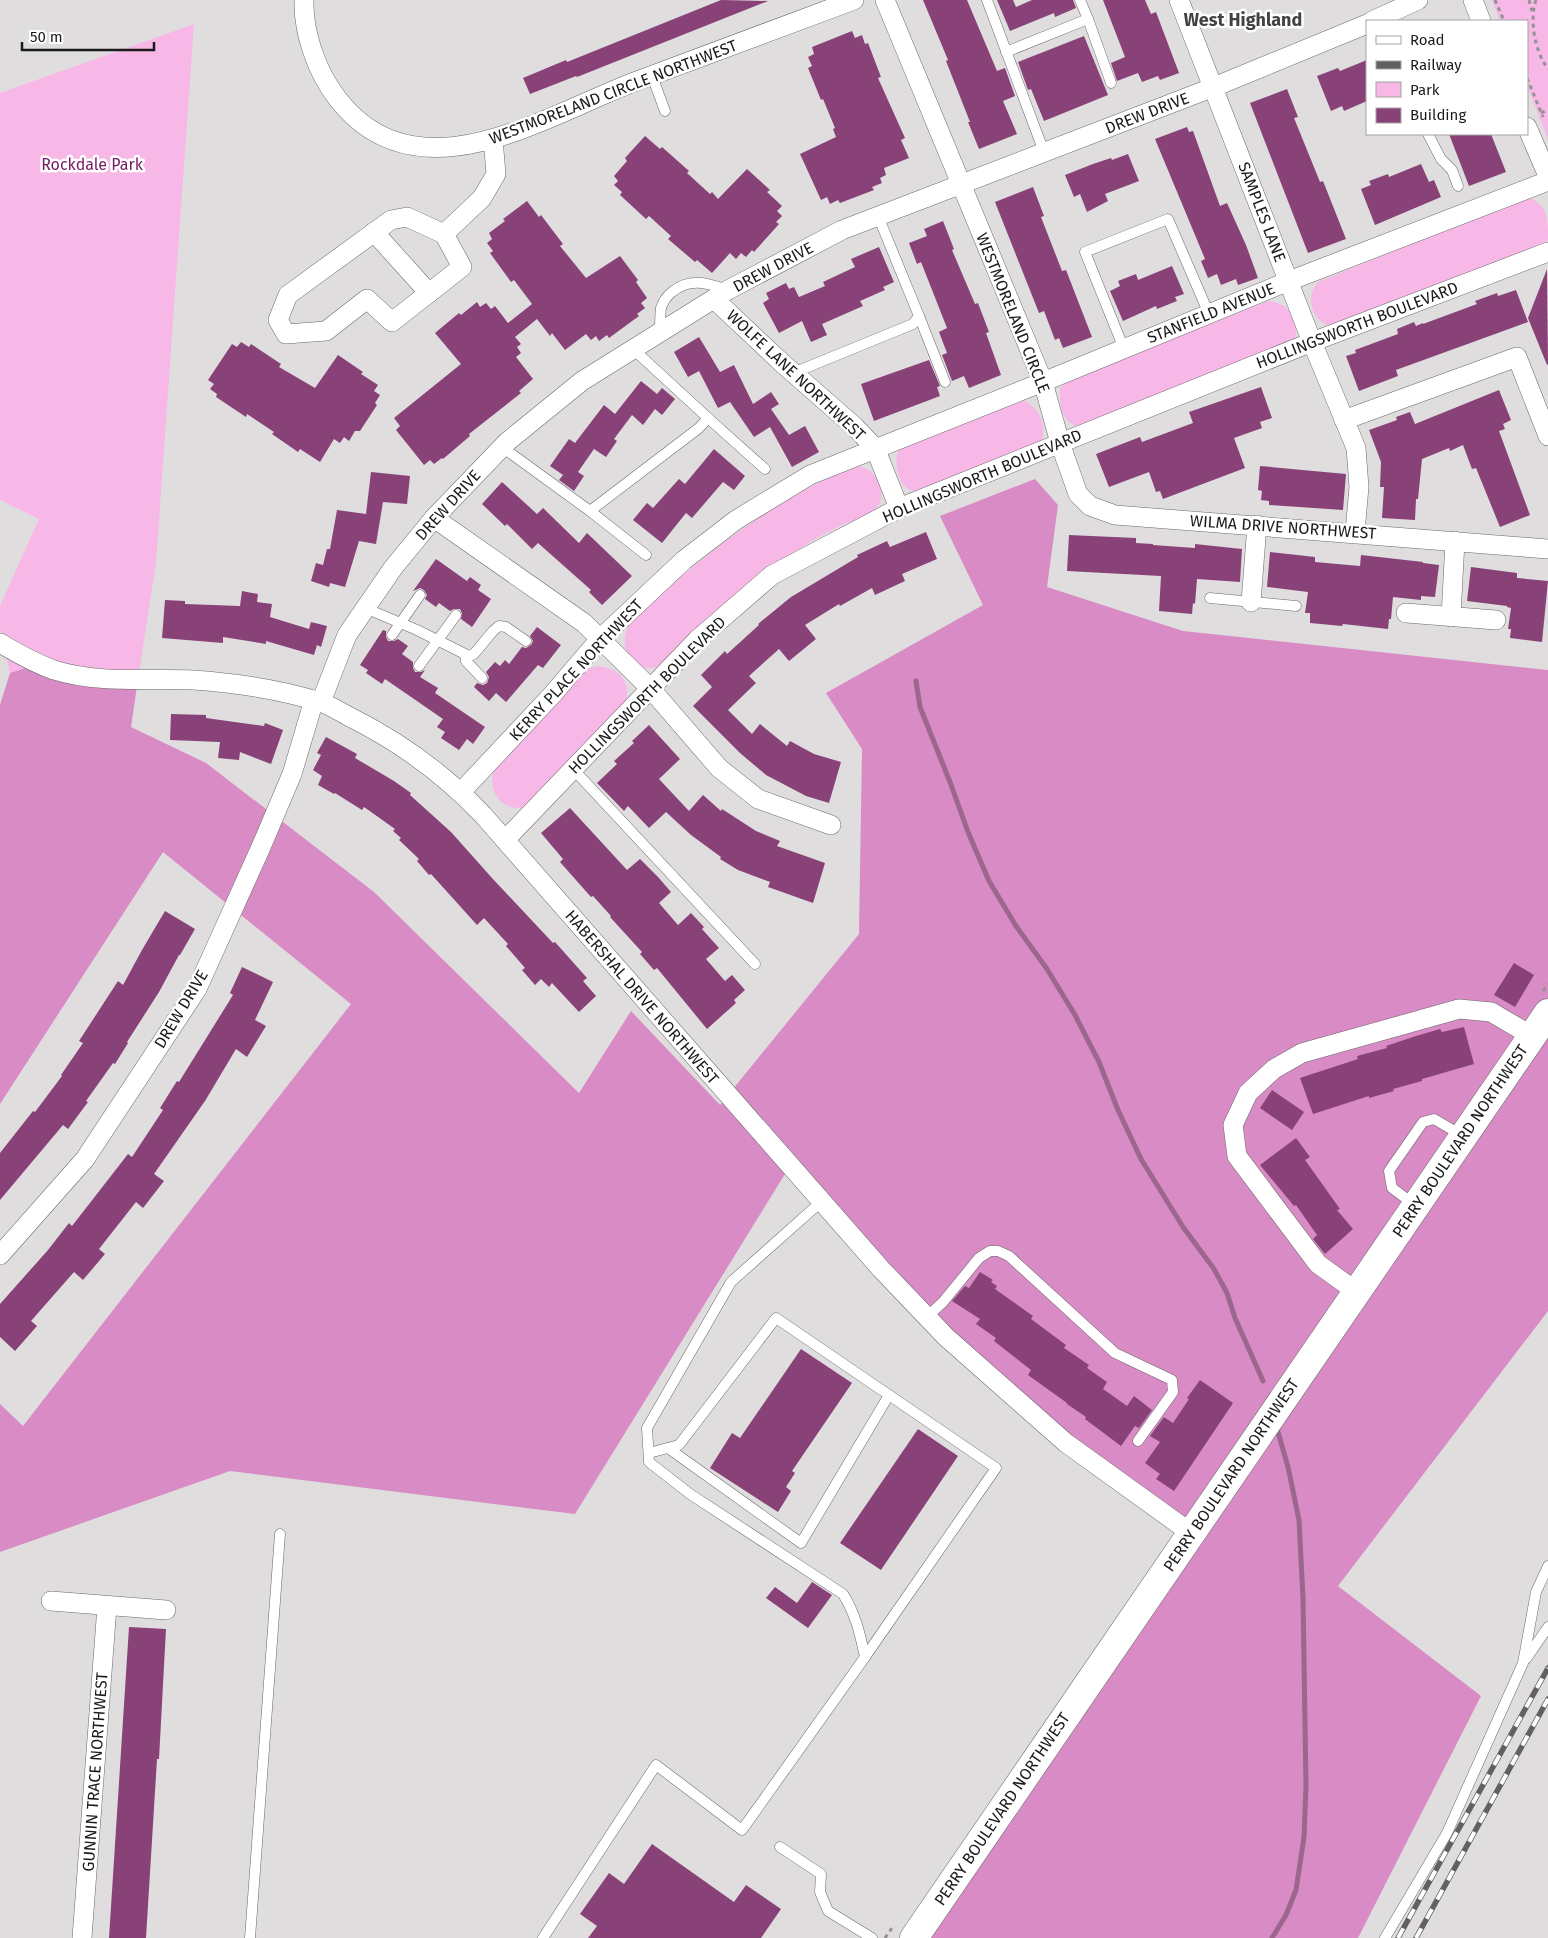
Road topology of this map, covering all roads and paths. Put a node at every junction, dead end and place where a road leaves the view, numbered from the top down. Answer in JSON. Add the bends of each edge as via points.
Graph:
{"nodes":[{"id":1,"x":304,"y":0,"type":"edge"},
{"id":2,"x":854,"y":0,"type":"edge"},
{"id":3,"x":885,"y":0,"type":"edge"},
{"id":4,"x":987,"y":0,"type":"edge"},
{"id":5,"x":1080,"y":0,"type":"edge"},
{"id":6,"x":1179,"y":0,"type":"edge"},
{"id":7,"x":1418,"y":0,"type":"edge"},
{"id":8,"x":1473,"y":0,"type":"edge"},
{"id":9,"x":1495,"y":0,"type":"edge"},
{"id":10,"x":1529,"y":0,"type":"edge"},
{"id":11,"x":1536,"y":0,"type":"edge"},
{"id":12,"x":1534,"y":16,"type":"junction"},
{"id":13,"x":1088,"y":19,"type":"junction"},
{"id":14,"x":1379,"y":20,"type":"edge"},
{"id":15,"x":1481,"y":20,"type":"edge"},
{"id":16,"x":1504,"y":20,"type":"edge"},
{"id":17,"x":1366,"y":25,"type":"edge"},
{"id":18,"x":1006,"y":52,"type":"junction"},
{"id":19,"x":1548,"y":68,"type":"edge"},
{"id":20,"x":652,"y":76,"type":"junction"},
{"id":21,"x":1528,"y":80,"type":"edge"},
{"id":22,"x":1111,"y":84,"type":"dead end"},
{"id":23,"x":1214,"y":87,"type":"junction"},
{"id":24,"x":1548,"y":110,"type":"edge"},
{"id":25,"x":665,"y":111,"type":"dead end"},
{"id":26,"x":1541,"y":113,"type":"junction"},
{"id":27,"x":1536,"y":124,"type":"edge"},
{"id":28,"x":1428,"y":135,"type":"edge"},
{"id":29,"x":493,"y":139,"type":"junction"},
{"id":30,"x":1044,"y":152,"type":"junction"},
{"id":31,"x":1548,"y":176,"type":"edge"},
{"id":32,"x":1548,"y":181,"type":"edge"},
{"id":33,"x":962,"y":184,"type":"junction"},
{"id":34,"x":1458,"y":186,"type":"dead end"},
{"id":35,"x":878,"y":216,"type":"junction"},
{"id":36,"x":374,"y":232,"type":"junction"},
{"id":37,"x":444,"y":234,"type":"junction"},
{"id":38,"x":1548,"y":252,"type":"edge"},
{"id":39,"x":1288,"y":281,"type":"junction"},
{"id":40,"x":428,"y":294,"type":"junction"},
{"id":41,"x":721,"y":294,"type":"junction"},
{"id":42,"x":1209,"y":314,"type":"junction"},
{"id":43,"x":919,"y":316,"type":"junction"},
{"id":44,"x":660,"y":332,"type":"junction"},
{"id":45,"x":1312,"y":342,"type":"junction"},
{"id":46,"x":633,"y":349,"type":"junction"},
{"id":47,"x":1124,"y":349,"type":"junction"},
{"id":48,"x":793,"y":373,"type":"junction"},
{"id":49,"x":945,"y":382,"type":"dead end"},
{"id":50,"x":1043,"y":382,"type":"junction"},
{"id":51,"x":708,"y":418,"type":"junction"},
{"id":52,"x":1344,"y":420,"type":"junction"},
{"id":53,"x":1548,"y":436,"type":"edge"},
{"id":54,"x":1060,"y":443,"type":"junction"},
{"id":55,"x":502,"y":447,"type":"junction"},
{"id":56,"x":875,"y":448,"type":"junction"},
{"id":57,"x":765,"y":469,"type":"dead end"},
{"id":58,"x":899,"y":508,"type":"junction"},
{"id":59,"x":590,"y":511,"type":"junction"},
{"id":60,"x":434,"y":518,"type":"junction"},
{"id":61,"x":1257,"y":525,"type":"junction"},
{"id":62,"x":1354,"y":532,"type":"junction"},
{"id":63,"x":1455,"y":541,"type":"junction"},
{"id":64,"x":1548,"y":549,"type":"edge"},
{"id":65,"x":646,"y":555,"type":"dead end"},
{"id":66,"x":420,"y":595,"type":"dead end"},
{"id":67,"x":1210,"y":598,"type":"dead end"},
{"id":68,"x":1251,"y":602,"type":"junction"},
{"id":69,"x":1296,"y":606,"type":"dead end"},
{"id":70,"x":365,"y":608,"type":"junction"},
{"id":71,"x":1406,"y":614,"type":"dead end"},
{"id":72,"x":456,"y":615,"type":"dead end"},
{"id":73,"x":1451,"y":616,"type":"junction"},
{"id":74,"x":1496,"y":620,"type":"dead end"},
{"id":75,"x":400,"y":623,"type":"junction"},
{"id":76,"x":392,"y":635,"type":"dead end"},
{"id":77,"x":600,"y":639,"type":"junction"},
{"id":78,"x":438,"y":641,"type":"junction"},
{"id":79,"x":526,"y":641,"type":"dead end"},
{"id":80,"x":0,"y":643,"type":"edge"},
{"id":81,"x":465,"y":654,"type":"junction"},
{"id":82,"x":419,"y":666,"type":"dead end"},
{"id":83,"x":482,"y":678,"type":"dead end"},
{"id":84,"x":650,"y":688,"type":"junction"},
{"id":85,"x":318,"y":701,"type":"junction"},
{"id":86,"x":573,"y":769,"type":"junction"},
{"id":87,"x":461,"y":792,"type":"junction"},
{"id":88,"x":830,"y":825,"type":"dead end"},
{"id":89,"x":504,"y":840,"type":"junction"},
{"id":90,"x":755,"y":964,"type":"dead end"},
{"id":91,"x":1548,"y":1013,"type":"edge"},
{"id":92,"x":1532,"y":1036,"type":"junction"},
{"id":93,"x":1463,"y":1136,"type":"junction"},
{"id":94,"x":822,"y":1201,"type":"junction"},
{"id":95,"x":1416,"y":1206,"type":"junction"},
{"id":96,"x":0,"y":1256,"type":"edge"},
{"id":97,"x":1357,"y":1292,"type":"junction"},
{"id":98,"x":927,"y":1317,"type":"junction"},
{"id":99,"x":889,"y":1395,"type":"junction"},
{"id":100,"x":1138,"y":1441,"type":"dead end"},
{"id":101,"x":668,"y":1448,"type":"junction"},
{"id":102,"x":649,"y":1453,"type":"junction"},
{"id":103,"x":1191,"y":1533,"type":"junction"},
{"id":104,"x":280,"y":1534,"type":"dead end"},
{"id":105,"x":1548,"y":1566,"type":"edge"},
{"id":106,"x":50,"y":1601,"type":"dead end"},
{"id":107,"x":107,"y":1606,"type":"junction"},
{"id":108,"x":166,"y":1610,"type":"dead end"},
{"id":109,"x":1548,"y":1627,"type":"edge"},
{"id":110,"x":865,"y":1657,"type":"junction"},
{"id":111,"x":1523,"y":1662,"type":"junction"},
{"id":112,"x":780,"y":1847,"type":"dead end"},
{"id":113,"x":82,"y":1938,"type":"edge"},
{"id":114,"x":250,"y":1938,"type":"edge"},
{"id":115,"x":543,"y":1938,"type":"edge"},
{"id":116,"x":872,"y":1938,"type":"edge"},
{"id":117,"x":914,"y":1938,"type":"edge"},
{"id":118,"x":1385,"y":1938,"type":"edge"}],
"edges":[{"from":1,"to":29,"type":"street","name":"WESTMORELAND CIRCLE NORTHWEST","via":[[303,13],[310,44],[326,84],[350,115],[403,145],[442,148]]},
{"from":2,"to":20,"type":"street","name":"WESTMORELAND CIRCLE NORTHWEST"},
{"from":3,"to":33,"type":"street","name":"WESTMORELAND CIRCLE"},
{"from":4,"to":18,"type":"lane"},
{"from":5,"to":13,"type":"lane"},
{"from":6,"to":23,"type":"street","name":"SAMPLES LANE"},
{"from":7,"to":14,"type":"street","name":"DREW DRIVE"},
{"from":8,"to":15,"type":"street"},
{"from":9,"to":16,"type":"path"},
{"from":10,"to":12,"type":"path"},
{"from":11,"to":12,"type":"path"},
{"from":12,"to":19,"type":"path","via":[[1537,45]]},
{"from":13,"to":18,"type":"lane"},
{"from":13,"to":22,"type":"lane"},
{"from":17,"to":23,"type":"street","name":"DREW DRIVE"},
{"from":18,"to":30,"type":"lane"},
{"from":20,"to":25,"type":"lane"},
{"from":20,"to":29,"type":"street","name":"WESTMORELAND CIRCLE NORTHWEST","via":[[564,114]]},
{"from":21,"to":26,"type":"path"},
{"from":23,"to":30,"type":"street","name":"DREW DRIVE"},
{"from":23,"to":39,"type":"street","name":"SAMPLES LANE"},
{"from":24,"to":26,"type":"path"},
{"from":26,"to":27,"type":"path"},
{"from":27,"to":31,"type":"street"},
{"from":28,"to":34,"type":"lane","via":[[1452,170]]},
{"from":29,"to":37,"type":"street","via":[[496,174],[482,198]]},
{"from":30,"to":33,"type":"street","name":"DREW DRIVE"},
{"from":32,"to":39,"type":"street","name":"STANFIELD AVENUE"},
{"from":33,"to":35,"type":"street","name":"DREW DRIVE"},
{"from":33,"to":50,"type":"street","name":"WESTMORELAND CIRCLE"},
{"from":35,"to":41,"type":"street","name":"DREW DRIVE","via":[[842,230]]},
{"from":35,"to":43,"type":"lane"},
{"from":36,"to":37,"type":"street","via":[[391,220],[407,216]]},
{"from":36,"to":40,"type":"street"},
{"from":36,"to":40,"type":"street","via":[[288,295],[278,320],[286,334],[326,331],[367,298],[392,322]]},
{"from":37,"to":40,"type":"street","via":[[462,267]]},
{"from":38,"to":45,"type":"street","name":"HOLLINGSWORTH BOULEVARD"},
{"from":39,"to":42,"type":"street","name":"STANFIELD AVENUE"},
{"from":39,"to":45,"type":"street","name":"SAMPLES LANE"},
{"from":41,"to":44,"type":"street","name":"DREW DRIVE"},
{"from":41,"to":44,"type":"lane","via":[[707,283],[690,282],[678,286],[664,298]]},
{"from":41,"to":48,"type":"street","name":"WOLFE LANE NORTHWEST"},
{"from":42,"to":47,"type":"street","name":"STANFIELD AVENUE"},
{"from":42,"to":47,"type":"lane","via":[[1168,219],[1085,252]]},
{"from":43,"to":48,"type":"lane","via":[[913,324]]},
{"from":43,"to":49,"type":"lane"},
{"from":44,"to":46,"type":"street","name":"DREW DRIVE"},
{"from":45,"to":52,"type":"street","name":"SAMPLES LANE"},
{"from":45,"to":54,"type":"street","name":"HOLLINGSWORTH BOULEVARD"},
{"from":46,"to":51,"type":"lane"},
{"from":46,"to":55,"type":"street","name":"DREW DRIVE","via":[[582,381]]},
{"from":47,"to":50,"type":"street","name":"STANFIELD AVENUE"},
{"from":48,"to":56,"type":"street","name":"WOLFE LANE NORTHWEST"},
{"from":50,"to":54,"type":"street","name":"WESTMORELAND CIRCLE"},
{"from":50,"to":56,"type":"street","name":"STANFIELD AVENUE"},
{"from":51,"to":57,"type":"lane"},
{"from":51,"to":59,"type":"lane"},
{"from":52,"to":53,"type":"street","via":[[1517,357]]},
{"from":52,"to":62,"type":"street","name":"SAMPLES LANE","via":[[1356,448],[1359,487]]},
{"from":54,"to":58,"type":"street","name":"HOLLINGSWORTH BOULEVARD"},
{"from":54,"to":61,"type":"street","name":"WILMA DRIVE NORTHWEST","via":[[1078,494],[1090,506],[1115,515]]},
{"from":55,"to":59,"type":"lane"},
{"from":55,"to":60,"type":"street","name":"DREW DRIVE"},
{"from":56,"to":58,"type":"street","name":"WOLFE LANE NORTHWEST"},
{"from":56,"to":77,"type":"street","name":"KERRY PLACE NORTHWEST","via":[[810,475],[736,520],[684,560]]},
{"from":58,"to":84,"type":"street","name":"HOLLINGSWORTH BOULEVARD","via":[[772,575],[697,640]]},
{"from":59,"to":65,"type":"lane"},
{"from":60,"to":70,"type":"street","name":"DREW DRIVE"},
{"from":60,"to":77,"type":"street","via":[[584,623]]},
{"from":61,"to":62,"type":"street","name":"WILMA DRIVE NORTHWEST"},
{"from":61,"to":68,"type":"street"},
{"from":62,"to":63,"type":"street","name":"WILMA DRIVE NORTHWEST"},
{"from":63,"to":64,"type":"street","name":"WILMA DRIVE NORTHWEST"},
{"from":63,"to":73,"type":"street"},
{"from":66,"to":75,"type":"lane"},
{"from":67,"to":68,"type":"lane"},
{"from":68,"to":69,"type":"lane"},
{"from":70,"to":75,"type":"lane"},
{"from":70,"to":85,"type":"street","name":"DREW DRIVE","via":[[347,636]]},
{"from":71,"to":73,"type":"street"},
{"from":72,"to":78,"type":"lane"},
{"from":73,"to":74,"type":"street"},
{"from":75,"to":76,"type":"lane"},
{"from":75,"to":78,"type":"lane"},
{"from":77,"to":84,"type":"street"},
{"from":77,"to":87,"type":"street","name":"KERRY PLACE NORTHWEST"},
{"from":78,"to":81,"type":"lane"},
{"from":78,"to":82,"type":"lane"},
{"from":79,"to":81,"type":"lane","via":[[506,627],[499,626],[474,654]]},
{"from":80,"to":85,"type":"street","name":"HABERSHAL DRIVE NORTHWEST","via":[[54,670],[118,679],[192,680],[254,686]]},
{"from":81,"to":83,"type":"lane","via":[[466,661]]},
{"from":84,"to":86,"type":"street","name":"HOLLINGSWORTH BOULEVARD"},
{"from":84,"to":88,"type":"street","via":[[719,768],[758,799]]},
{"from":85,"to":87,"type":"street","name":"HABERSHAL DRIVE NORTHWEST","via":[[375,729]]},
{"from":85,"to":96,"type":"street","name":"DREW DRIVE","via":[[292,774],[197,989],[85,1159]]},
{"from":86,"to":89,"type":"street","name":"HOLLINGSWORTH BOULEVARD"},
{"from":86,"to":90,"type":"lane"},
{"from":87,"to":89,"type":"street","name":"HABERSHAL DRIVE NORTHWEST"},
{"from":89,"to":94,"type":"street","name":"HABERSHAL DRIVE NORTHWEST"},
{"from":91,"to":92,"type":"street","name":"PERRY BOULEVARD NORTHWEST"},
{"from":92,"to":93,"type":"street","name":"PERRY BOULEVARD NORTHWEST"},
{"from":92,"to":97,"type":"street","via":[[1491,1012],[1459,1009],[1302,1053],[1274,1069],[1248,1092],[1232,1125],[1237,1156],[1318,1264]]},
{"from":93,"to":95,"type":"street","name":"PERRY BOULEVARD NORTHWEST"},
{"from":93,"to":95,"type":"lane","via":[[1434,1119],[1423,1122],[1389,1171],[1392,1188]]},
{"from":94,"to":98,"type":"street","name":"HABERSHAL DRIVE NORTHWEST"},
{"from":94,"to":102,"type":"lane","via":[[731,1282],[647,1428]]},
{"from":95,"to":97,"type":"street","name":"PERRY BOULEVARD NORTHWEST"},
{"from":97,"to":103,"type":"street","name":"PERRY BOULEVARD NORTHWEST"},
{"from":98,"to":100,"type":"lane","via":[[979,1258],[990,1251],[1009,1256],[1115,1353],[1172,1380],[1173,1392]]},
{"from":98,"to":103,"type":"street","name":"HABERSHAL DRIVE NORTHWEST","via":[[1066,1443]]},
{"from":99,"to":101,"type":"lane","via":[[776,1318],[679,1445]]},
{"from":99,"to":101,"type":"lane","via":[[801,1543]]},
{"from":99,"to":110,"type":"lane","via":[[996,1468]]},
{"from":101,"to":102,"type":"lane"},
{"from":102,"to":110,"type":"lane","via":[[649,1462],[690,1494],[842,1594],[858,1624]]},
{"from":103,"to":117,"type":"street","name":"PERRY BOULEVARD NORTHWEST"},
{"from":104,"to":114,"type":"lane"},
{"from":105,"to":111,"type":"lane","via":[[1536,1592]]},
{"from":106,"to":107,"type":"street"},
{"from":107,"to":108,"type":"street"},
{"from":107,"to":113,"type":"street","name":"GUNNIN TRACE NORTHWEST"},
{"from":109,"to":111,"type":"lane"},
{"from":110,"to":115,"type":"lane","via":[[742,1830],[656,1766]]},
{"from":111,"to":118,"type":"lane","via":[[1447,1833]]},
{"from":112,"to":116,"type":"lane","via":[[821,1874],[820,1892],[828,1911]]}]}
